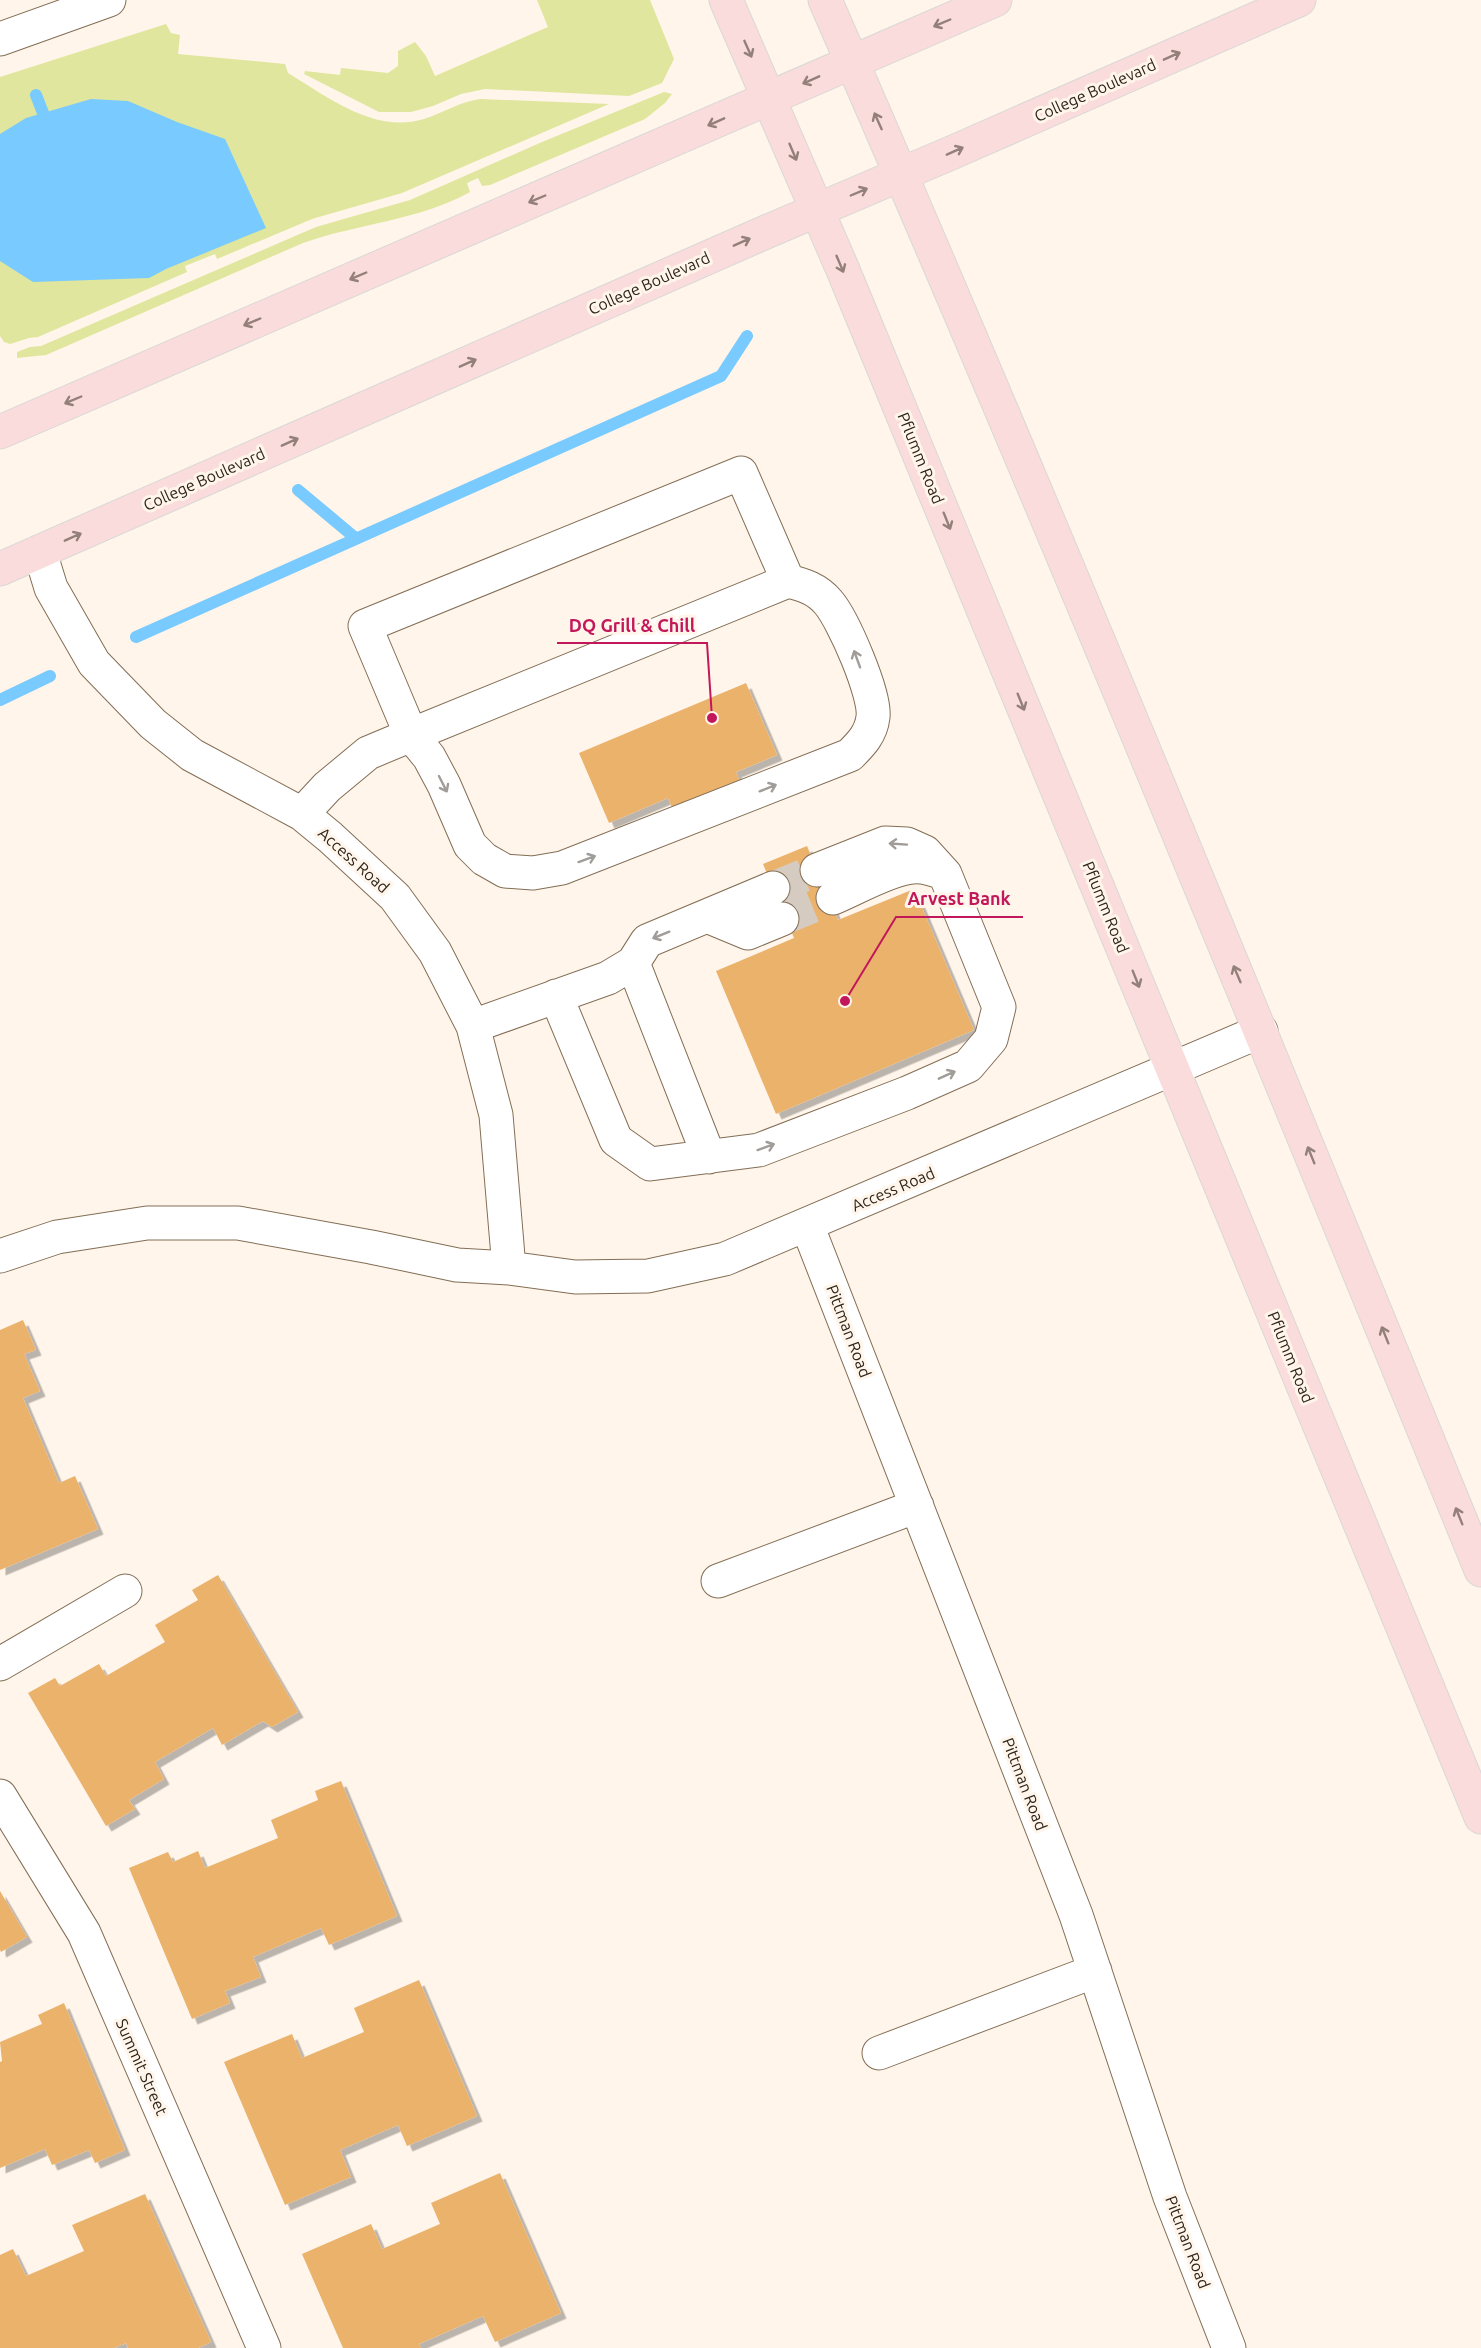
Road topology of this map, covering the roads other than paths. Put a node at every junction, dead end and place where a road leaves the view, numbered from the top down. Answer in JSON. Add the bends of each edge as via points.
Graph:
{"nodes":[{"id":1,"x":109,"y":0,"type":"edge"},
{"id":2,"x":726,"y":0,"type":"edge"},
{"id":3,"x":825,"y":0,"type":"edge"},
{"id":4,"x":995,"y":0,"type":"edge"},
{"id":5,"x":1299,"y":0,"type":"edge"},
{"id":6,"x":0,"y":39,"type":"edge"},
{"id":7,"x":852,"y":62,"type":"junction"},
{"id":8,"x":770,"y":99,"type":"junction"},
{"id":9,"x":901,"y":174,"type":"junction"},
{"id":10,"x":817,"y":210,"type":"junction"},
{"id":11,"x":0,"y":432,"type":"edge"},
{"id":12,"x":40,"y":552,"type":"junction"},
{"id":13,"x":0,"y":569,"type":"edge"},
{"id":14,"x":788,"y":580,"type":"junction"},
{"id":15,"x":411,"y":735,"type":"junction"},
{"id":16,"x":302,"y":814,"type":"junction"},
{"id":17,"x":825,"y":884,"type":"tunnel mouth"},
{"id":18,"x":773,"y":888,"type":"tunnel mouth"},
{"id":19,"x":707,"y":916,"type":"junction"},
{"id":20,"x":782,"y":919,"type":"tunnel mouth"},
{"id":21,"x":633,"y":963,"type":"junction"},
{"id":22,"x":556,"y":996,"type":"junction"},
{"id":23,"x":473,"y":1026,"type":"junction"},
{"id":24,"x":1261,"y":1031,"type":"junction"},
{"id":25,"x":1173,"y":1069,"type":"junction"},
{"id":26,"x":709,"y":1157,"type":"junction"},
{"id":27,"x":807,"y":1225,"type":"junction"},
{"id":28,"x":0,"y":1256,"type":"edge"},
{"id":29,"x":509,"y":1268,"type":"junction"},
{"id":30,"x":917,"y":1506,"type":"junction"},
{"id":31,"x":1481,"y":1570,"type":"edge"},
{"id":32,"x":718,"y":1581,"type":"dead end"},
{"id":33,"x":125,"y":1592,"type":"dead end"},
{"id":34,"x":0,"y":1664,"type":"edge"},
{"id":35,"x":0,"y":1796,"type":"edge"},
{"id":36,"x":1481,"y":1817,"type":"edge"},
{"id":37,"x":1095,"y":1971,"type":"junction"},
{"id":38,"x":879,"y":2053,"type":"dead end"},
{"id":39,"x":264,"y":2348,"type":"edge"},
{"id":40,"x":1229,"y":2348,"type":"edge"}],
"edges":[{"from":1,"to":6,"type":"street"},
{"from":2,"to":8,"type":"main road","name":"Pflumm Road","one_way":true},
{"from":3,"to":7,"type":"main road"},
{"from":4,"to":7,"type":"main road","one_way":true},
{"from":9,"to":5,"type":"main road","name":"College Boulevard","one_way":true},
{"from":7,"to":8,"type":"main road","one_way":true},
{"from":9,"to":7,"type":"main road","one_way":true},
{"from":8,"to":10,"type":"main road","name":"Pflumm Road","one_way":true},
{"from":8,"to":11,"type":"main road","one_way":true},
{"from":10,"to":9,"type":"main road","name":"College Boulevard","one_way":true},
{"from":24,"to":9,"type":"main road","one_way":true},
{"from":12,"to":10,"type":"main road","name":"College Boulevard","one_way":true},
{"from":10,"to":25,"type":"main road","name":"Pflumm Road","one_way":true},
{"from":12,"to":13,"type":"main road","name":"College Boulevard"},
{"from":12,"to":16,"type":"street","name":"Access Road","via":[[51,588],[94,663],[153,724],[192,755]]},
{"from":14,"to":15,"type":"street"},
{"from":14,"to":15,"type":"street","via":[[741,473],[365,626]]},
{"from":15,"to":14,"type":"street","one_way":true,"via":[[429,757],[470,844],[484,860],[505,871],[533,873],[594,857],[850,756],[866,739],[873,717],[872,700],[850,638],[829,602],[813,588]]},
{"from":15,"to":16,"type":"street","via":[[368,753]]},
{"from":16,"to":23,"type":"street","name":"Access Road","via":[[395,897],[435,952]]},
{"from":26,"to":17,"type":"street","one_way":true,"via":[[759,1150],[907,1093],[968,1066],[991,1039],[999,1007],[945,874],[925,852],[907,844],[885,843]]},
{"from":18,"to":19,"type":"street"},
{"from":19,"to":20,"type":"street","via":[[748,933]]},
{"from":19,"to":21,"type":"street","one_way":true,"via":[[646,941]]},
{"from":21,"to":22,"type":"street","via":[[608,978]]},
{"from":21,"to":26,"type":"street"},
{"from":22,"to":23,"type":"street"},
{"from":22,"to":26,"type":"street","via":[[616,1140],[650,1164]]},
{"from":23,"to":29,"type":"street","name":"Access Road","via":[[496,1115]]},
{"from":24,"to":25,"type":"street","name":"Access Road"},
{"from":31,"to":24,"type":"main road","one_way":true},
{"from":25,"to":27,"type":"street","name":"Access Road"},
{"from":25,"to":36,"type":"main road","name":"Pflumm Road"},
{"from":27,"to":29,"type":"street","name":"Access Road","via":[[725,1259],[648,1276],[575,1277]]},
{"from":27,"to":30,"type":"street","name":"Pittman Road"},
{"from":28,"to":29,"type":"street","name":"Access Road","via":[[57,1237],[147,1223],[238,1223],[458,1265]]},
{"from":30,"to":32,"type":"street"},
{"from":30,"to":37,"type":"street","name":"Pittman Road"},
{"from":33,"to":34,"type":"street"},
{"from":35,"to":39,"type":"street","name":"Summit Street","via":[[84,1933]]},
{"from":37,"to":38,"type":"street"},
{"from":37,"to":40,"type":"street","name":"Pittman Road","via":[[1170,2197]]}]}
